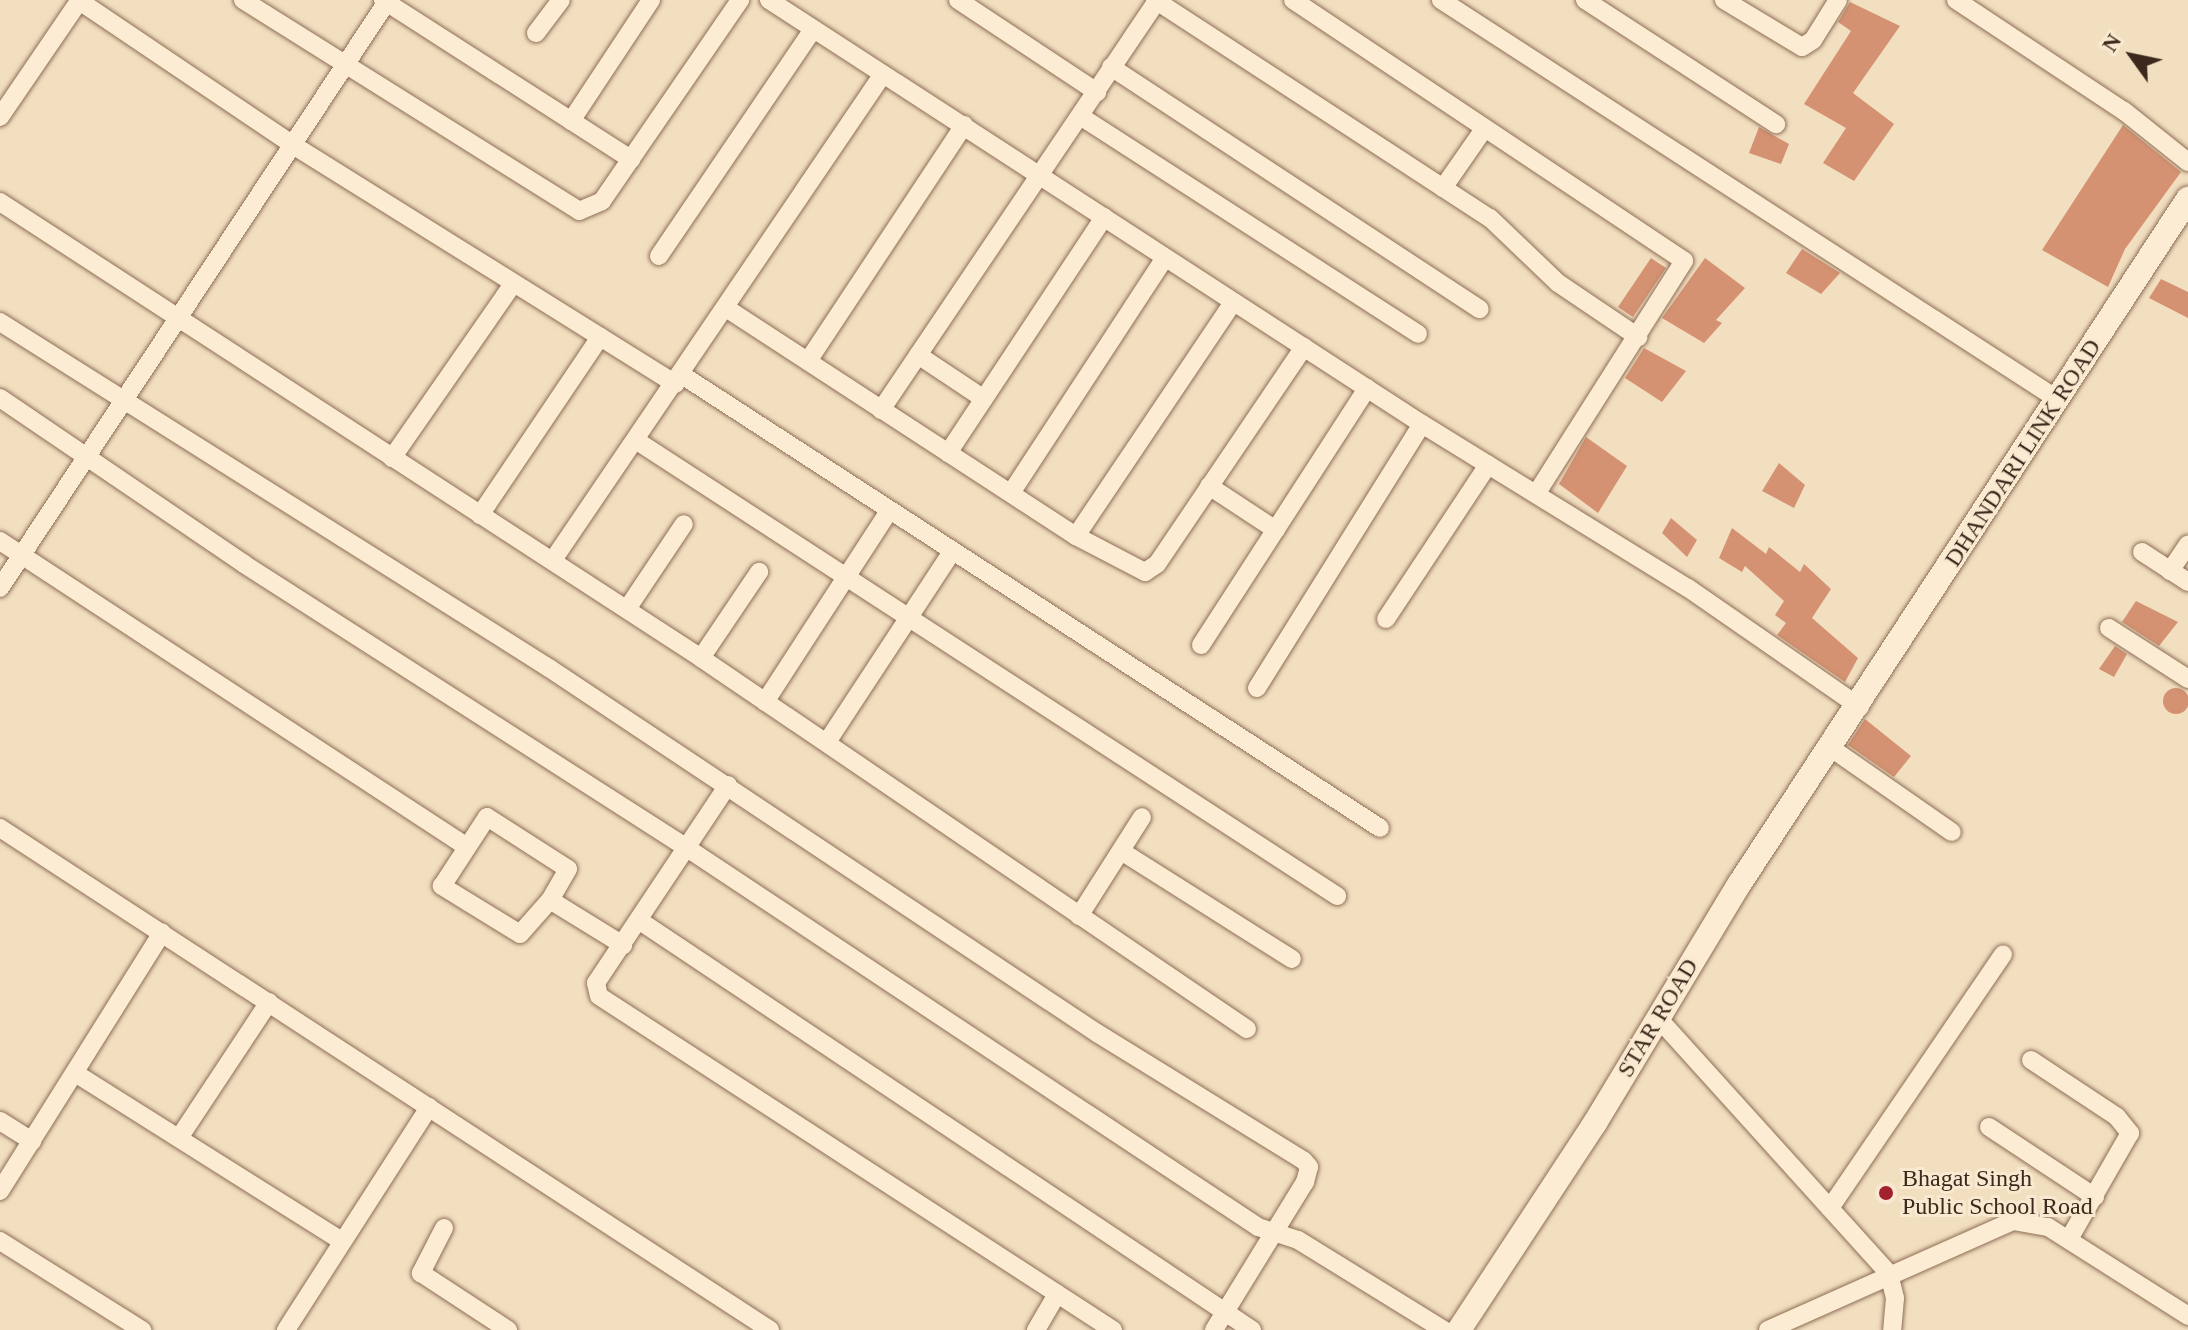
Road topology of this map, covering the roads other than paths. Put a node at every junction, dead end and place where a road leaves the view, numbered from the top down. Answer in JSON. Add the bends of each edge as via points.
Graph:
{"nodes":[{"id":1,"x":79,"y":0,"type":"edge"},
{"id":2,"x":243,"y":0,"type":"edge"},
{"id":3,"x":561,"y":0,"type":"edge"},
{"id":4,"x":651,"y":0,"type":"edge"},
{"id":5,"x":740,"y":0,"type":"edge"},
{"id":6,"x":769,"y":0,"type":"edge"},
{"id":7,"x":958,"y":0,"type":"edge"},
{"id":8,"x":1156,"y":0,"type":"edge"},
{"id":9,"x":1293,"y":0,"type":"edge"},
{"id":10,"x":1441,"y":0,"type":"edge"},
{"id":11,"x":1585,"y":0,"type":"edge"},
{"id":12,"x":1724,"y":0,"type":"edge"},
{"id":13,"x":1838,"y":0,"type":"edge"},
{"id":14,"x":1956,"y":0,"type":"edge"},
{"id":15,"x":386,"y":1,"type":"edge"},
{"id":16,"x":813,"y":29,"type":"junction"},
{"id":17,"x":536,"y":33,"type":"dead end"},
{"id":18,"x":345,"y":67,"type":"junction"},
{"id":19,"x":1111,"y":67,"type":"junction"},
{"id":20,"x":883,"y":74,"type":"junction"},
{"id":21,"x":1097,"y":92,"type":"junction"},
{"id":22,"x":1080,"y":116,"type":"junction"},
{"id":23,"x":0,"y":117,"type":"edge"},
{"id":24,"x":571,"y":121,"type":"junction"},
{"id":25,"x":1776,"y":124,"type":"dead end"},
{"id":26,"x":964,"y":125,"type":"junction"},
{"id":27,"x":1484,"y":129,"type":"junction"},
{"id":28,"x":293,"y":145,"type":"junction"},
{"id":29,"x":631,"y":159,"type":"junction"},
{"id":30,"x":2188,"y":162,"type":"edge"},
{"id":31,"x":1040,"y":175,"type":"junction"},
{"id":32,"x":1443,"y":188,"type":"junction"},
{"id":33,"x":2188,"y":199,"type":"edge"},
{"id":34,"x":0,"y":202,"type":"edge"},
{"id":35,"x":1104,"y":217,"type":"junction"},
{"id":36,"x":659,"y":256,"type":"dead end"},
{"id":37,"x":1165,"y":258,"type":"junction"},
{"id":38,"x":513,"y":284,"type":"junction"},
{"id":39,"x":1233,"y":302,"type":"junction"},
{"id":40,"x":726,"y":308,"type":"junction"},
{"id":41,"x":1480,"y":309,"type":"dead end"},
{"id":42,"x":177,"y":315,"type":"junction"},
{"id":43,"x":0,"y":322,"type":"edge"},
{"id":44,"x":1418,"y":334,"type":"dead end"},
{"id":45,"x":600,"y":337,"type":"junction"},
{"id":46,"x":1638,"y":337,"type":"junction"},
{"id":47,"x":1304,"y":347,"type":"junction"},
{"id":48,"x":918,"y":355,"type":"junction"},
{"id":49,"x":808,"y":361,"type":"junction"},
{"id":50,"x":679,"y":380,"type":"junction"},
{"id":51,"x":1367,"y":388,"type":"junction"},
{"id":52,"x":0,"y":398,"type":"edge"},
{"id":53,"x":984,"y":399,"type":"junction"},
{"id":54,"x":2057,"y":399,"type":"junction"},
{"id":55,"x":122,"y":400,"type":"junction"},
{"id":56,"x":881,"y":410,"type":"junction"},
{"id":57,"x":1422,"y":424,"type":"junction"},
{"id":58,"x":637,"y":441,"type":"junction"},
{"id":59,"x":948,"y":453,"type":"junction"},
{"id":60,"x":85,"y":456,"type":"junction"},
{"id":61,"x":392,"y":458,"type":"junction"},
{"id":62,"x":1488,"y":465,"type":"junction"},
{"id":63,"x":1209,"y":486,"type":"junction"},
{"id":64,"x":1011,"y":493,"type":"junction"},
{"id":65,"x":1536,"y":494,"type":"junction"},
{"id":66,"x":889,"y":511,"type":"junction"},
{"id":67,"x":480,"y":515,"type":"junction"},
{"id":68,"x":684,"y":524,"type":"dead end"},
{"id":69,"x":1276,"y":530,"type":"junction"},
{"id":70,"x":1076,"y":536,"type":"junction"},
{"id":71,"x":0,"y":541,"type":"edge"},
{"id":72,"x":2188,"y":544,"type":"edge"},
{"id":73,"x":952,"y":552,"type":"junction"},
{"id":74,"x":2142,"y":552,"type":"dead end"},
{"id":75,"x":21,"y":555,"type":"junction"},
{"id":76,"x":553,"y":560,"type":"junction"},
{"id":77,"x":2170,"y":571,"type":"junction"},
{"id":78,"x":759,"y":572,"type":"dead end"},
{"id":79,"x":846,"y":576,"type":"junction"},
{"id":80,"x":2188,"y":582,"type":"edge"},
{"id":81,"x":0,"y":588,"type":"edge"},
{"id":82,"x":627,"y":609,"type":"junction"},
{"id":83,"x":909,"y":618,"type":"junction"},
{"id":84,"x":1386,"y":619,"type":"dead end"},
{"id":85,"x":2109,"y":628,"type":"dead end"},
{"id":86,"x":1201,"y":645,"type":"dead end"},
{"id":87,"x":701,"y":658,"type":"junction"},
{"id":88,"x":2188,"y":679,"type":"edge"},
{"id":89,"x":1257,"y":688,"type":"dead end"},
{"id":90,"x":765,"y":702,"type":"junction"},
{"id":91,"x":1860,"y":707,"type":"junction"},
{"id":92,"x":827,"y":742,"type":"junction"},
{"id":93,"x":1831,"y":748,"type":"junction"},
{"id":94,"x":728,"y":785,"type":"junction"},
{"id":95,"x":1142,"y":817,"type":"dead end"},
{"id":96,"x":0,"y":828,"type":"edge"},
{"id":97,"x":1380,"y":828,"type":"dead end"},
{"id":98,"x":1952,"y":832,"type":"dead end"},
{"id":99,"x":464,"y":845,"type":"junction"},
{"id":100,"x":687,"y":848,"type":"junction"},
{"id":101,"x":1121,"y":851,"type":"junction"},
{"id":102,"x":1337,"y":896,"type":"dead end"},
{"id":103,"x":550,"y":900,"type":"junction"},
{"id":104,"x":1079,"y":916,"type":"junction"},
{"id":105,"x":640,"y":921,"type":"junction"},
{"id":106,"x":162,"y":933,"type":"junction"},
{"id":107,"x":623,"y":945,"type":"junction"},
{"id":108,"x":2003,"y":954,"type":"dead end"},
{"id":109,"x":1292,"y":959,"type":"dead end"},
{"id":110,"x":269,"y":1002,"type":"junction"},
{"id":111,"x":1658,"y":1018,"type":"junction"},
{"id":112,"x":1247,"y":1029,"type":"dead end"},
{"id":113,"x":2031,"y":1060,"type":"dead end"},
{"id":114,"x":75,"y":1073,"type":"junction"},
{"id":115,"x":429,"y":1107,"type":"junction"},
{"id":116,"x":0,"y":1121,"type":"edge"},
{"id":117,"x":1989,"y":1127,"type":"dead end"},
{"id":118,"x":179,"y":1138,"type":"junction"},
{"id":119,"x":32,"y":1141,"type":"junction"},
{"id":120,"x":0,"y":1191,"type":"edge"},
{"id":121,"x":2095,"y":1197,"type":"junction"},
{"id":122,"x":1830,"y":1208,"type":"junction"},
{"id":123,"x":444,"y":1228,"type":"dead end"},
{"id":124,"x":1276,"y":1231,"type":"junction"},
{"id":125,"x":2069,"y":1239,"type":"junction"},
{"id":126,"x":0,"y":1241,"type":"edge"},
{"id":127,"x":342,"y":1241,"type":"junction"},
{"id":128,"x":1889,"y":1274,"type":"junction"},
{"id":129,"x":1057,"y":1294,"type":"junction"},
{"id":130,"x":1225,"y":1312,"type":"junction"},
{"id":131,"x":2188,"y":1316,"type":"edge"},
{"id":132,"x":142,"y":1330,"type":"edge"},
{"id":133,"x":286,"y":1330,"type":"edge"},
{"id":134,"x":508,"y":1330,"type":"edge"},
{"id":135,"x":770,"y":1330,"type":"edge"},
{"id":136,"x":1036,"y":1330,"type":"edge"},
{"id":137,"x":1113,"y":1330,"type":"edge"},
{"id":138,"x":1214,"y":1330,"type":"edge"},
{"id":139,"x":1252,"y":1330,"type":"edge"},
{"id":140,"x":1444,"y":1330,"type":"edge"},
{"id":141,"x":1459,"y":1330,"type":"edge"},
{"id":142,"x":1768,"y":1330,"type":"edge"},
{"id":143,"x":1892,"y":1330,"type":"edge"}],
"edges":[{"from":1,"to":23,"type":"street"},
{"from":1,"to":28,"type":"street"},
{"from":2,"to":18,"type":"street"},
{"from":3,"to":17,"type":"street"},
{"from":4,"to":24,"type":"street"},
{"from":5,"to":29,"type":"street"},
{"from":6,"to":16,"type":"street"},
{"from":7,"to":21,"type":"street"},
{"from":8,"to":19,"type":"street"},
{"from":8,"to":32,"type":"street"},
{"from":9,"to":27,"type":"street"},
{"from":10,"to":54,"type":"street"},
{"from":11,"to":25,"type":"street"},
{"from":12,"to":13,"type":"street","via":[[1802,47],[1813,40]]},
{"from":14,"to":30,"type":"street","via":[[2124,111]]},
{"from":15,"to":18,"type":"street"},
{"from":15,"to":24,"type":"street"},
{"from":16,"to":20,"type":"street"},
{"from":16,"to":36,"type":"street"},
{"from":18,"to":28,"type":"street"},
{"from":18,"to":29,"type":"street","via":[[579,211],[602,201]]},
{"from":19,"to":21,"type":"street"},
{"from":19,"to":41,"type":"street"},
{"from":20,"to":26,"type":"street"},
{"from":20,"to":40,"type":"street"},
{"from":21,"to":22,"type":"street"},
{"from":22,"to":31,"type":"street"},
{"from":22,"to":44,"type":"street"},
{"from":24,"to":29,"type":"street"},
{"from":26,"to":31,"type":"street"},
{"from":26,"to":49,"type":"street"},
{"from":27,"to":32,"type":"street"},
{"from":27,"to":46,"type":"street","via":[[1684,261]]},
{"from":28,"to":38,"type":"street"},
{"from":28,"to":42,"type":"street"},
{"from":31,"to":35,"type":"street"},
{"from":31,"to":48,"type":"street"},
{"from":32,"to":46,"type":"street","via":[[1512,236],[1558,283]]},
{"from":33,"to":54,"type":"street","name":"DHANDARI LINK ROAD"},
{"from":34,"to":42,"type":"street"},
{"from":35,"to":37,"type":"street"},
{"from":35,"to":53,"type":"street"},
{"from":37,"to":39,"type":"street"},
{"from":37,"to":64,"type":"street"},
{"from":38,"to":45,"type":"street"},
{"from":38,"to":61,"type":"street"},
{"from":39,"to":47,"type":"street"},
{"from":39,"to":70,"type":"street"},
{"from":40,"to":49,"type":"street"},
{"from":40,"to":50,"type":"street"},
{"from":42,"to":55,"type":"street"},
{"from":42,"to":61,"type":"street"},
{"from":43,"to":55,"type":"street"},
{"from":45,"to":50,"type":"street"},
{"from":45,"to":67,"type":"street"},
{"from":46,"to":65,"type":"street"},
{"from":47,"to":51,"type":"street"},
{"from":47,"to":63,"type":"street"},
{"from":48,"to":53,"type":"street"},
{"from":48,"to":56,"type":"street"},
{"from":49,"to":56,"type":"street"},
{"from":50,"to":58,"type":"street"},
{"from":50,"to":66,"type":"street"},
{"from":51,"to":57,"type":"street"},
{"from":51,"to":69,"type":"street"},
{"from":52,"to":60,"type":"street"},
{"from":53,"to":59,"type":"street"},
{"from":54,"to":91,"type":"street","name":"DHANDARI LINK ROAD"},
{"from":55,"to":60,"type":"street"},
{"from":55,"to":94,"type":"street","via":[[364,549]]},
{"from":56,"to":59,"type":"street"},
{"from":57,"to":62,"type":"street"},
{"from":57,"to":89,"type":"street"},
{"from":58,"to":76,"type":"street"},
{"from":58,"to":79,"type":"street"},
{"from":59,"to":64,"type":"street"},
{"from":60,"to":75,"type":"street"},
{"from":60,"to":100,"type":"street"},
{"from":61,"to":67,"type":"street"},
{"from":62,"to":65,"type":"street"},
{"from":62,"to":84,"type":"street"},
{"from":63,"to":69,"type":"street"},
{"from":63,"to":70,"type":"street","via":[[1157,564],[1145,572]]},
{"from":64,"to":70,"type":"street"},
{"from":65,"to":91,"type":"street","via":[[1688,588]]},
{"from":66,"to":73,"type":"street"},
{"from":66,"to":79,"type":"street"},
{"from":67,"to":76,"type":"street"},
{"from":68,"to":82,"type":"street"},
{"from":69,"to":86,"type":"street"},
{"from":71,"to":75,"type":"street"},
{"from":72,"to":77,"type":"street"},
{"from":73,"to":83,"type":"street"},
{"from":73,"to":97,"type":"street"},
{"from":74,"to":77,"type":"street"},
{"from":75,"to":81,"type":"street"},
{"from":75,"to":99,"type":"street"},
{"from":76,"to":82,"type":"street"},
{"from":77,"to":80,"type":"street"},
{"from":78,"to":87,"type":"street"},
{"from":79,"to":83,"type":"street"},
{"from":79,"to":90,"type":"street"},
{"from":82,"to":87,"type":"street"},
{"from":83,"to":92,"type":"street"},
{"from":83,"to":102,"type":"street"},
{"from":85,"to":88,"type":"street"},
{"from":87,"to":90,"type":"street"},
{"from":90,"to":92,"type":"street"},
{"from":91,"to":93,"type":"street","name":"STAR ROAD"},
{"from":92,"to":104,"type":"street"},
{"from":93,"to":98,"type":"street"},
{"from":93,"to":111,"type":"street","name":"STAR ROAD"},
{"from":94,"to":100,"type":"street"},
{"from":94,"to":124,"type":"street","via":[[1097,1033],[1304,1161],[1309,1174]]},
{"from":95,"to":101,"type":"street"},
{"from":96,"to":106,"type":"street"},
{"from":99,"to":103,"type":"street","via":[[481,820],[493,819],[568,869]]},
{"from":99,"to":103,"type":"street","via":[[442,886],[478,910],[520,934]]},
{"from":100,"to":105,"type":"street"},
{"from":100,"to":124,"type":"street","via":[[1018,1072],[1258,1227]]},
{"from":101,"to":104,"type":"street"},
{"from":101,"to":109,"type":"street"},
{"from":103,"to":107,"type":"street"},
{"from":104,"to":112,"type":"street"},
{"from":105,"to":107,"type":"street"},
{"from":105,"to":130,"type":"street"},
{"from":106,"to":110,"type":"street"},
{"from":106,"to":114,"type":"street"},
{"from":107,"to":129,"type":"street","via":[[596,983],[599,996]]},
{"from":108,"to":122,"type":"street"},
{"from":110,"to":115,"type":"street"},
{"from":110,"to":118,"type":"street"},
{"from":111,"to":122,"type":"street"},
{"from":111,"to":141,"type":"street","name":"STAR ROAD"},
{"from":113,"to":121,"type":"street","via":[[2117,1117],[2130,1133]]},
{"from":114,"to":118,"type":"street"},
{"from":114,"to":119,"type":"street"},
{"from":115,"to":127,"type":"street"},
{"from":115,"to":135,"type":"street"},
{"from":116,"to":119,"type":"street"},
{"from":117,"to":121,"type":"street"},
{"from":118,"to":127,"type":"street"},
{"from":119,"to":120,"type":"street"},
{"from":121,"to":125,"type":"street"},
{"from":122,"to":128,"type":"street"},
{"from":123,"to":134,"type":"street","via":[[421,1273]]},
{"from":124,"to":130,"type":"street"},
{"from":124,"to":140,"type":"street"},
{"from":125,"to":128,"type":"street","via":[[2032,1221],[2013,1221]]},
{"from":125,"to":131,"type":"street"},
{"from":126,"to":132,"type":"street"},
{"from":127,"to":133,"type":"street"},
{"from":128,"to":142,"type":"street"},
{"from":128,"to":143,"type":"street","via":[[1895,1298]]},
{"from":129,"to":136,"type":"street"},
{"from":129,"to":137,"type":"street"},
{"from":130,"to":138,"type":"street"},
{"from":130,"to":139,"type":"street"}]}
